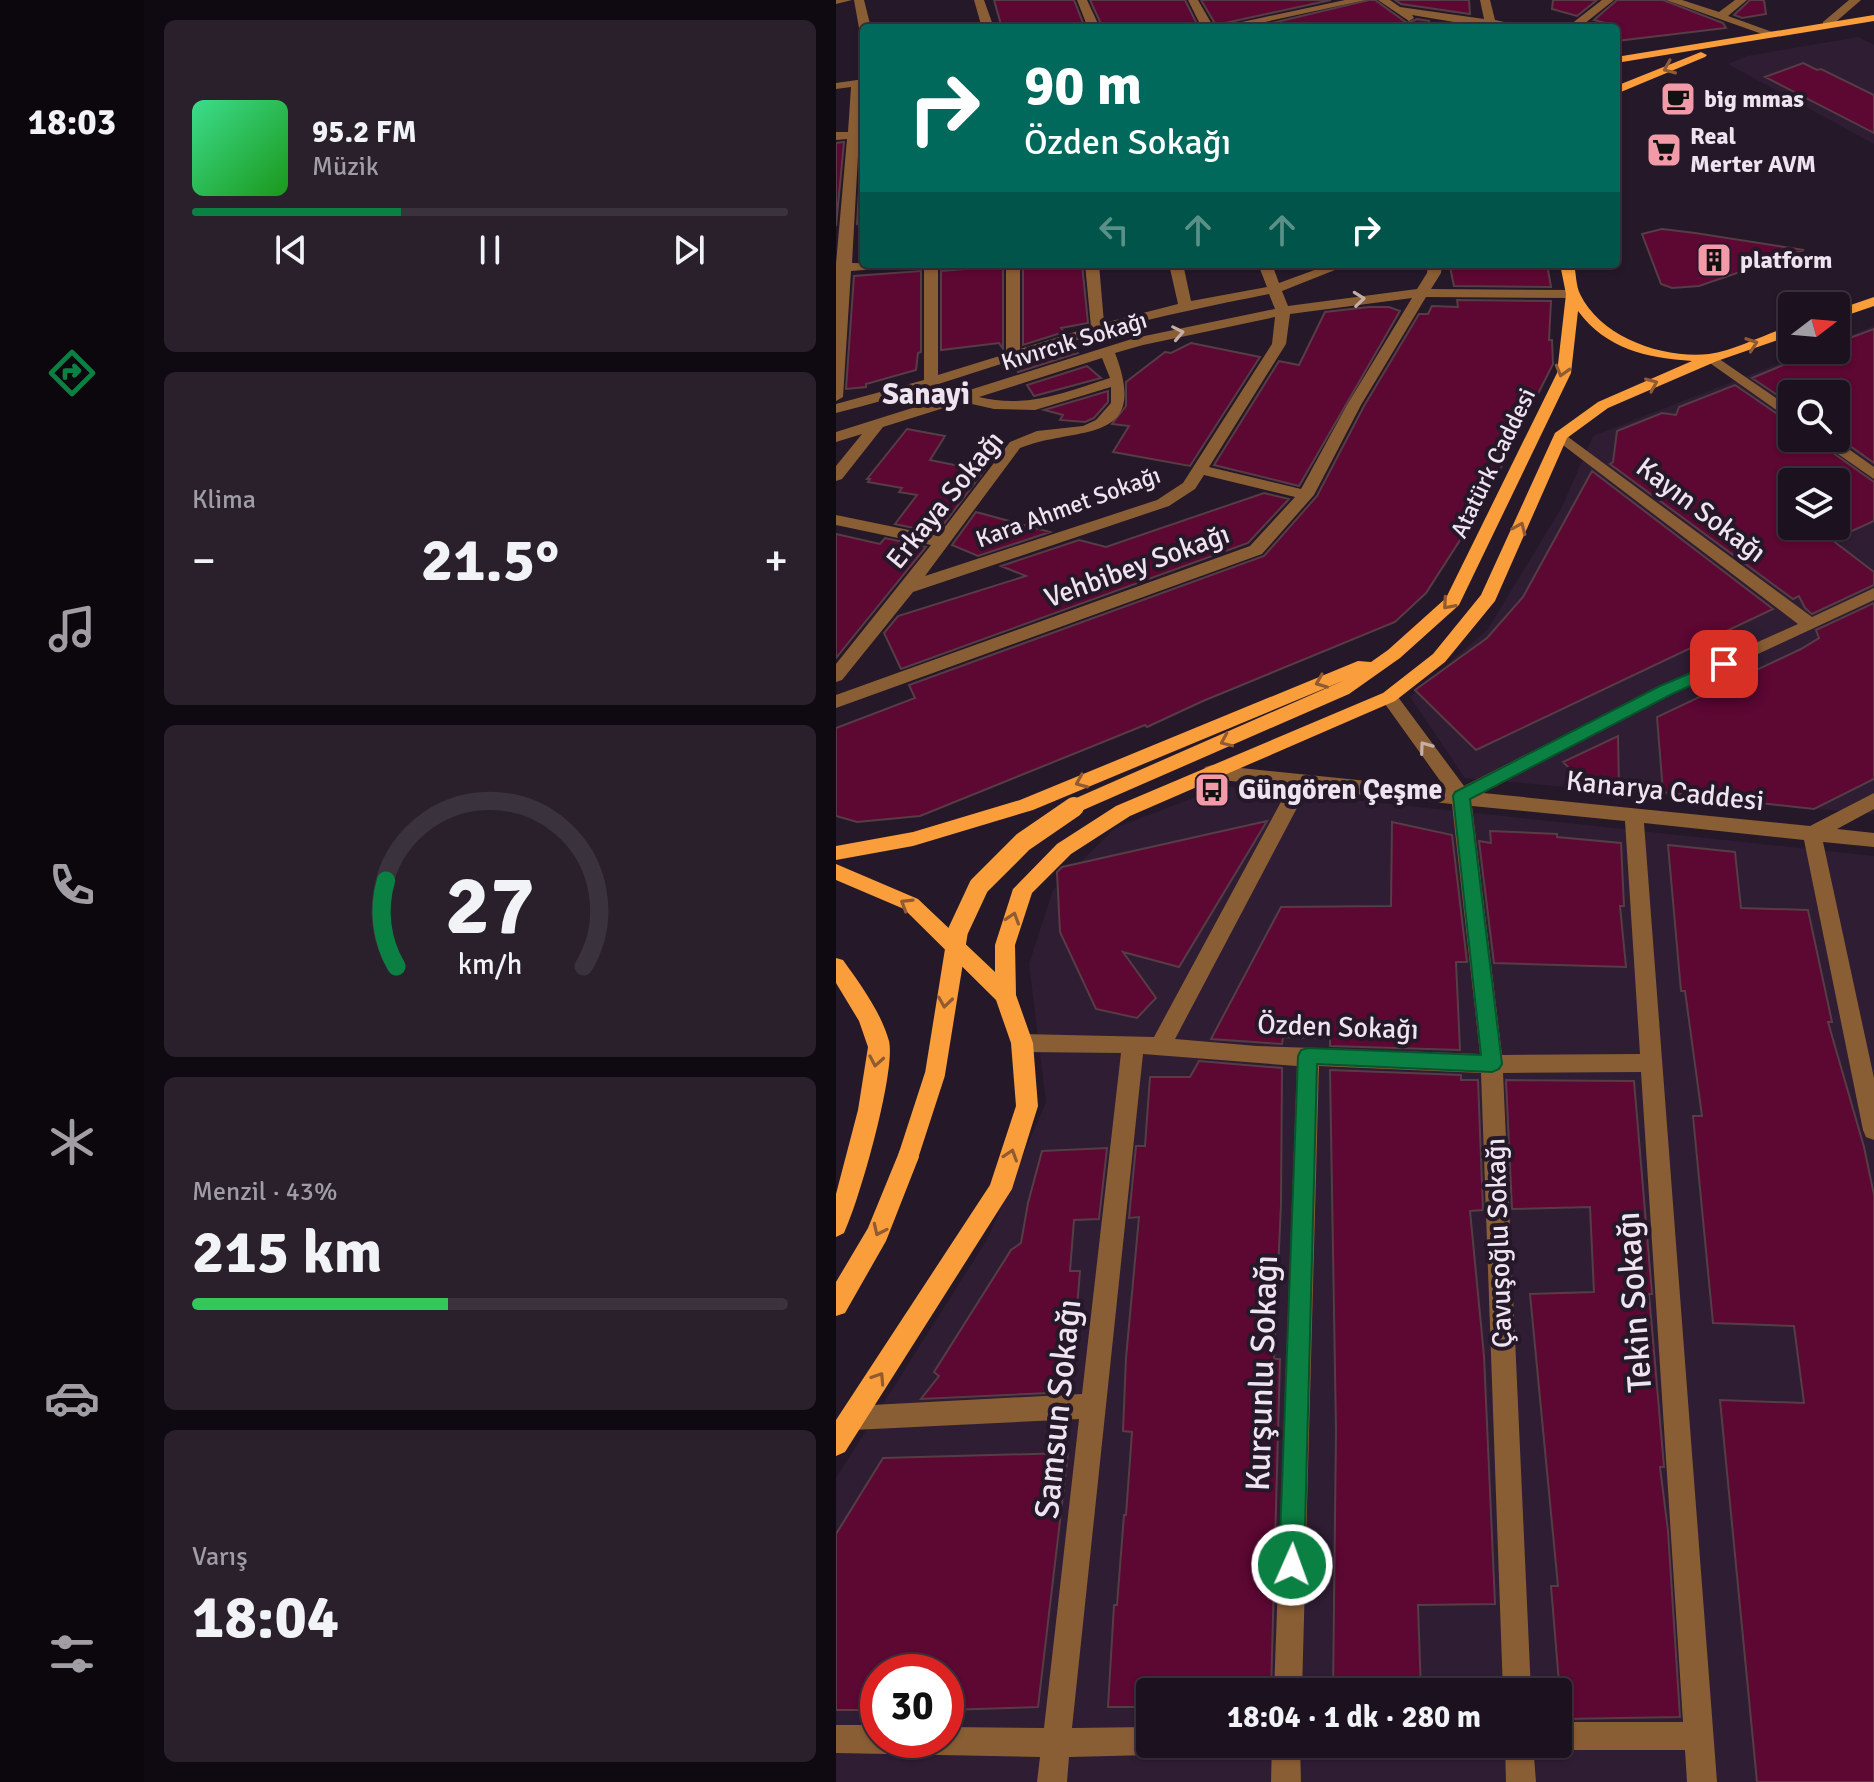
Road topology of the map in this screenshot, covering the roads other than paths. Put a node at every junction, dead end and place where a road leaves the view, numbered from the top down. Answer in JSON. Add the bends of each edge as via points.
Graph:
{"nodes":[{"id":1,"x":847,"y":0,"type":"edge"},
{"id":2,"x":859,"y":0,"type":"edge"},
{"id":3,"x":979,"y":0,"type":"edge"},
{"id":4,"x":1082,"y":0,"type":"edge"},
{"id":5,"x":1193,"y":0,"type":"edge"},
{"id":6,"x":1361,"y":0,"type":"edge"},
{"id":7,"x":1383,"y":0,"type":"edge"},
{"id":8,"x":1485,"y":0,"type":"edge"},
{"id":9,"x":1609,"y":0,"type":"edge"},
{"id":10,"x":1671,"y":0,"type":"edge"},
{"id":11,"x":1742,"y":0,"type":"edge"},
{"id":12,"x":1856,"y":0,"type":"edge"},
{"id":13,"x":836,"y":1,"type":"edge"},
{"id":14,"x":1398,"y":10,"type":"junction"},
{"id":15,"x":1722,"y":15,"type":"junction"},
{"id":16,"x":1874,"y":18,"type":"edge"},
{"id":17,"x":864,"y":24,"type":"edge"},
{"id":18,"x":987,"y":24,"type":"edge"},
{"id":19,"x":1092,"y":24,"type":"edge"},
{"id":20,"x":1206,"y":24,"type":"edge"},
{"id":21,"x":1240,"y":24,"type":"edge"},
{"id":22,"x":1418,"y":24,"type":"edge"},
{"id":23,"x":1485,"y":24,"type":"edge"},
{"id":24,"x":1491,"y":24,"type":"edge"},
{"id":25,"x":1577,"y":24,"type":"edge"},
{"id":26,"x":1827,"y":24,"type":"junction"},
{"id":27,"x":1866,"y":32,"type":"dead end"},
{"id":28,"x":1769,"y":33,"type":"junction"},
{"id":29,"x":1620,"y":52,"type":"edge"},
{"id":30,"x":1639,"y":57,"type":"junction"},
{"id":31,"x":1620,"y":59,"type":"edge"},
{"id":32,"x":860,"y":83,"type":"edge"},
{"id":33,"x":836,"y":86,"type":"edge"},
{"id":34,"x":1620,"y":88,"type":"edge"},
{"id":35,"x":859,"y":134,"type":"edge"},
{"id":36,"x":836,"y":136,"type":"edge"},
{"id":37,"x":860,"y":266,"type":"edge"},
{"id":38,"x":840,"y":268,"type":"edge"},
{"id":39,"x":931,"y":268,"type":"edge"},
{"id":40,"x":1013,"y":268,"type":"edge"},
{"id":41,"x":1092,"y":268,"type":"edge"},
{"id":42,"x":1177,"y":268,"type":"edge"},
{"id":43,"x":1267,"y":268,"type":"edge"},
{"id":44,"x":1332,"y":268,"type":"edge"},
{"id":45,"x":1568,"y":268,"type":"edge"},
{"id":46,"x":1434,"y":269,"type":"edge"},
{"id":47,"x":1276,"y":289,"type":"junction"},
{"id":48,"x":1422,"y":293,"type":"junction"},
{"id":49,"x":1573,"y":294,"type":"junction"},
{"id":50,"x":1874,"y":301,"type":"edge"},
{"id":51,"x":1185,"y":306,"type":"junction"},
{"id":52,"x":1850,"y":310,"type":"edge"},
{"id":53,"x":1283,"y":312,"type":"junction"},
{"id":54,"x":1098,"y":329,"type":"junction"},
{"id":55,"x":1778,"y":335,"type":"edge"},
{"id":56,"x":1108,"y":353,"type":"junction"},
{"id":57,"x":1013,"y":355,"type":"junction"},
{"id":58,"x":1712,"y":358,"type":"junction"},
{"id":59,"x":1118,"y":380,"type":"junction"},
{"id":60,"x":931,"y":382,"type":"junction"},
{"id":61,"x":836,"y":397,"type":"edge"},
{"id":62,"x":965,"y":397,"type":"junction"},
{"id":63,"x":1778,"y":406,"type":"edge"},
{"id":64,"x":836,"y":409,"type":"edge"},
{"id":65,"x":876,"y":426,"type":"junction"},
{"id":66,"x":1560,"y":436,"type":"junction"},
{"id":67,"x":836,"y":437,"type":"edge"},
{"id":68,"x":1843,"y":452,"type":"edge"},
{"id":69,"x":1200,"y":469,"type":"junction"},
{"id":70,"x":1874,"y":474,"type":"edge"},
{"id":71,"x":836,"y":476,"type":"edge"},
{"id":72,"x":1306,"y":495,"type":"junction"},
{"id":73,"x":836,"y":520,"type":"edge"},
{"id":74,"x":942,"y":542,"type":"junction"},
{"id":75,"x":907,"y":588,"type":"junction"},
{"id":76,"x":1874,"y":593,"type":"edge"},
{"id":77,"x":1811,"y":625,"type":"junction"},
{"id":78,"x":1394,"y":654,"type":"junction"},
{"id":79,"x":838,"y":670,"type":"edge"},
{"id":80,"x":1389,"y":697,"type":"junction"},
{"id":81,"x":836,"y":702,"type":"edge"},
{"id":82,"x":1212,"y":772,"type":"junction"},
{"id":83,"x":1301,"y":782,"type":"junction"},
{"id":84,"x":1461,"y":796,"type":"junction"},
{"id":85,"x":1874,"y":800,"type":"edge"},
{"id":86,"x":1634,"y":817,"type":"junction"},
{"id":87,"x":1812,"y":834,"type":"junction"},
{"id":88,"x":1874,"y":840,"type":"edge"},
{"id":89,"x":836,"y":853,"type":"edge"},
{"id":90,"x":836,"y":872,"type":"edge"},
{"id":91,"x":836,"y":966,"type":"edge"},
{"id":92,"x":1005,"y":995,"type":"junction"},
{"id":93,"x":1022,"y":1043,"type":"junction"},
{"id":94,"x":1133,"y":1044,"type":"junction"},
{"id":95,"x":1160,"y":1046,"type":"junction"},
{"id":96,"x":1308,"y":1056,"type":"junction"},
{"id":97,"x":1653,"y":1063,"type":"junction"},
{"id":98,"x":1492,"y":1064,"type":"junction"},
{"id":99,"x":1874,"y":1130,"type":"edge"},
{"id":100,"x":836,"y":1226,"type":"edge"},
{"id":101,"x":836,"y":1305,"type":"edge"},
{"id":102,"x":1093,"y":1406,"type":"junction"},
{"id":103,"x":853,"y":1418,"type":"junction"},
{"id":104,"x":836,"y":1443,"type":"edge"},
{"id":105,"x":1288,"y":1678,"type":"edge"},
{"id":106,"x":1516,"y":1678,"type":"edge"},
{"id":107,"x":1572,"y":1736,"type":"edge"},
{"id":108,"x":1697,"y":1736,"type":"junction"},
{"id":109,"x":836,"y":1739,"type":"edge"},
{"id":110,"x":1136,"y":1741,"type":"edge"},
{"id":111,"x":1056,"y":1743,"type":"junction"},
{"id":112,"x":1286,"y":1758,"type":"edge"},
{"id":113,"x":1520,"y":1758,"type":"edge"},
{"id":114,"x":1052,"y":1782,"type":"edge"},
{"id":115,"x":1286,"y":1782,"type":"edge"},
{"id":116,"x":1521,"y":1782,"type":"edge"},
{"id":117,"x":1702,"y":1782,"type":"edge"}],
"edges":[{"from":1,"to":13,"type":"street"},
{"from":2,"to":17,"type":"street"},
{"from":3,"to":18,"type":"street"},
{"from":4,"to":19,"type":"street"},
{"from":5,"to":20,"type":"street"},
{"from":6,"to":21,"type":"street"},
{"from":7,"to":14,"type":"street"},
{"from":8,"to":24,"type":"street"},
{"from":9,"to":25,"type":"street"},
{"from":10,"to":15,"type":"street"},
{"from":11,"to":15,"type":"street"},
{"from":12,"to":26,"type":"street"},
{"from":14,"to":22,"type":"street"},
{"from":14,"to":23,"type":"street"},
{"from":15,"to":28,"type":"street"},
{"from":16,"to":26,"type":"main road"},
{"from":26,"to":27,"type":"main road"},
{"from":26,"to":28,"type":"main road"},
{"from":28,"to":30,"type":"main road"},
{"from":28,"to":34,"type":"main road","one_way":true},
{"from":29,"to":30,"type":"main road"},
{"from":30,"to":31,"type":"main road"},
{"from":32,"to":33,"type":"street"},
{"from":32,"to":35,"type":"street"},
{"from":35,"to":36,"type":"street"},
{"from":35,"to":38,"type":"street"},
{"from":37,"to":38,"type":"street"},
{"from":38,"to":61,"type":"street"},
{"from":39,"to":60,"type":"street"},
{"from":40,"to":57,"type":"street"},
{"from":41,"to":54,"type":"street"},
{"from":42,"to":51,"type":"street"},
{"from":43,"to":47,"type":"street"},
{"from":44,"to":47,"type":"street","name":"Kıvırcık Sokağı"},
{"from":45,"to":49,"type":"main road","name":"Atatürk Caddesi"},
{"from":46,"to":48,"type":"street","name":"Vehbibey Sokağı"},
{"from":47,"to":51,"type":"street","name":"Kıvırcık Sokağı"},
{"from":47,"to":53,"type":"street"},
{"from":48,"to":49,"type":"street","name":"Kıvırcık Sokağı"},
{"from":53,"to":48,"type":"street","name":"Kıvırcık Sokağı","one_way":true},
{"from":48,"to":72,"type":"street","name":"Vehbibey Sokağı"},
{"from":49,"to":58,"type":"main road","via":[[1591,322],[1630,349]]},
{"from":49,"to":78,"type":"main road","name":"Atatürk Caddesi","one_way":true,"via":[[1564,373],[1453,601]]},
{"from":50,"to":52,"type":"main road"},
{"from":51,"to":54,"type":"street","name":"Kıvırcık Sokağı"},
{"from":56,"to":53,"type":"street","name":"Kıvırcık Sokağı","one_way":true,"via":[[1140,341]]},
{"from":53,"to":69,"type":"street","name":"Kara Ahmet Sokağı","via":[[1279,344]]},
{"from":54,"to":57,"type":"street","name":"Kıvırcık Sokağı"},
{"from":58,"to":55,"type":"main road","one_way":true},
{"from":56,"to":59,"type":"street"},
{"from":56,"to":62,"type":"street","name":"Kıvırcık Sokağı"},
{"from":57,"to":60,"type":"street","name":"Kıvırcık Sokağı"},
{"from":58,"to":63,"type":"street"},
{"from":66,"to":58,"type":"main road","one_way":true,"via":[[1603,405]]},
{"from":59,"to":62,"type":"street","via":[[1035,406],[994,405]]},
{"from":59,"to":74,"type":"street","name":"Erkaya Sokağı","via":[[1118,404],[1101,423],[1015,445]]},
{"from":60,"to":64,"type":"street","name":"Kıvırcık Sokağı"},
{"from":62,"to":65,"type":"street","name":"Kıvırcık Sokağı"},
{"from":65,"to":67,"type":"street","name":"Kıvırcık Sokağı"},
{"from":65,"to":71,"type":"street"},
{"from":66,"to":77,"type":"street","name":"Kayın Sokağı"},
{"from":80,"to":66,"type":"main road","name":"Atatürk Caddesi","one_way":true,"via":[[1439,658],[1489,597]]},
{"from":68,"to":70,"type":"street"},
{"from":69,"to":72,"type":"street"},
{"from":69,"to":75,"type":"street","name":"Kara Ahmet Sokağı","via":[[1189,486],[1163,503]]},
{"from":72,"to":81,"type":"street","name":"Vehbibey Sokağı","via":[[1256,550]]},
{"from":73,"to":74,"type":"street"},
{"from":74,"to":75,"type":"street","name":"Erkaya Sokağı"},
{"from":75,"to":79,"type":"street","name":"Erkaya Sokağı"},
{"from":76,"to":77,"type":"street"},
{"from":77,"to":84,"type":"street","via":[[1666,690]]},
{"from":78,"to":89,"type":"main road","one_way":true,"via":[[1026,805],[913,839]]},
{"from":78,"to":101,"type":"main road","one_way":true,"bridge":true,"via":[[1343,690],[1074,807],[1023,842],[979,886],[958,931],[935,1074],[908,1157],[878,1233]]},
{"from":80,"to":82,"type":"main road","name":"Atatürk Caddesi"},
{"from":84,"to":80,"type":"street","one_way":true},
{"from":82,"to":83,"type":"street","name":"Kanarya Caddesi"},
{"from":92,"to":82,"type":"main road","name":"Atatürk Caddesi","one_way":true,"via":[[1005,945],[1023,889],[1064,849],[1123,811]]},
{"from":83,"to":84,"type":"street","name":"Kanarya Caddesi"},
{"from":83,"to":95,"type":"street"},
{"from":84,"to":86,"type":"street","name":"Kanarya Caddesi"},
{"from":84,"to":98,"type":"street","name":"Çavuşoğlu Sokağı"},
{"from":85,"to":87,"type":"street"},
{"from":86,"to":87,"type":"street","name":"Kanarya Caddesi"},
{"from":86,"to":97,"type":"street","name":"Tekin Sokağı"},
{"from":87,"to":88,"type":"street","name":"Kanarya Caddesi"},
{"from":87,"to":99,"type":"street"},
{"from":92,"to":90,"type":"main road","one_way":true,"via":[[911,904]]},
{"from":91,"to":100,"type":"main road","one_way":true,"via":[[879,1045],[866,1120]]},
{"from":92,"to":93,"type":"main road"},
{"from":93,"to":94,"type":"street","name":"Özden Sokağı"},
{"from":103,"to":93,"type":"main road","one_way":true,"via":[[1000,1189],[1027,1106]]},
{"from":94,"to":95,"type":"street","name":"Özden Sokağı"},
{"from":94,"to":102,"type":"street","name":"Samsun Sokağı"},
{"from":95,"to":96,"type":"street","name":"Özden Sokağı"},
{"from":96,"to":98,"type":"street","name":"Özden Sokağı"},
{"from":96,"to":105,"type":"street","name":"Kurşunlu Sokağı"},
{"from":97,"to":98,"type":"street","name":"Özden Sokağı"},
{"from":97,"to":108,"type":"street","name":"Tekin Sokağı"},
{"from":98,"to":106,"type":"street","name":"Çavuşoğlu Sokağı"},
{"from":102,"to":103,"type":"street"},
{"from":102,"to":111,"type":"street","name":"Samsun Sokağı"},
{"from":103,"to":104,"type":"main road"},
{"from":107,"to":108,"type":"street"},
{"from":108,"to":117,"type":"street","name":"Tekin Sokağı"},
{"from":109,"to":111,"type":"street"},
{"from":110,"to":111,"type":"street"},
{"from":111,"to":114,"type":"street","name":"Samsun Sokağı"},
{"from":112,"to":115,"type":"street"},
{"from":113,"to":116,"type":"street"}]}
